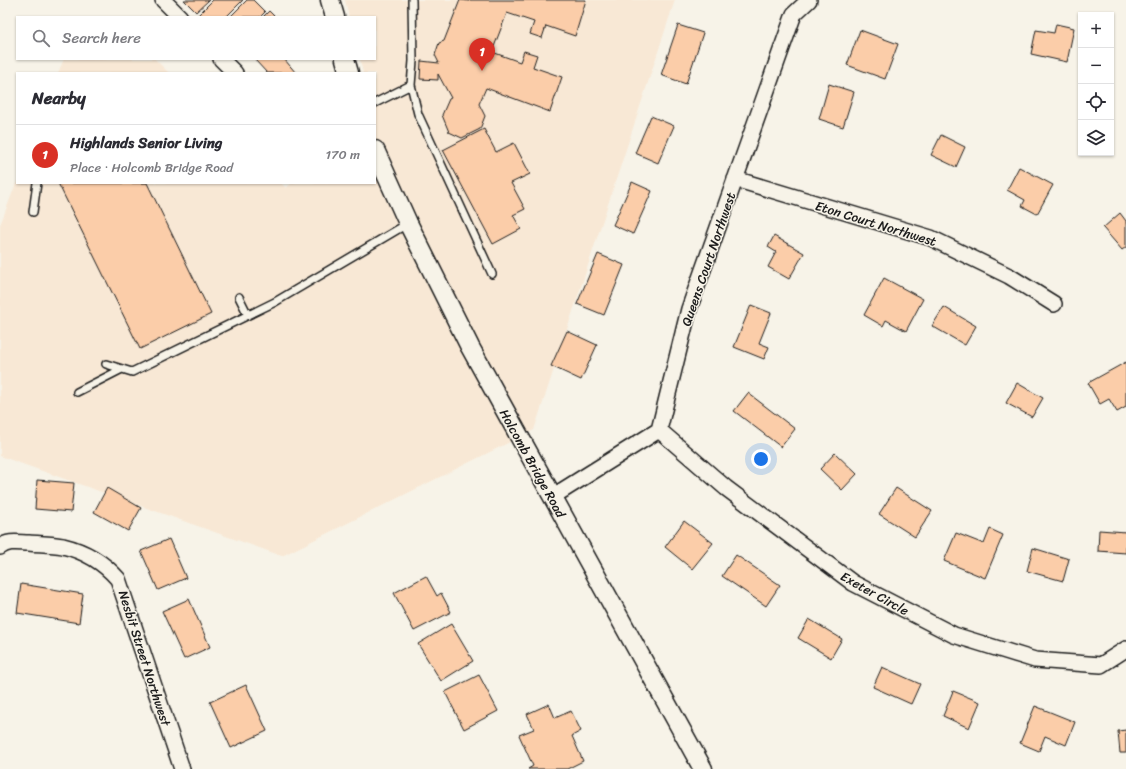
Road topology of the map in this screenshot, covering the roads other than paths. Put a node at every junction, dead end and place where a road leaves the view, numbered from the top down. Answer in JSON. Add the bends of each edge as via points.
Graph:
{"nodes":[{"id":1,"x":163,"y":0,"type":"edge"},
{"id":2,"x":330,"y":0,"type":"edge"},
{"id":3,"x":412,"y":0,"type":"edge"},
{"id":4,"x":810,"y":0,"type":"edge"},
{"id":5,"x":179,"y":16,"type":"edge"},
{"id":6,"x":335,"y":16,"type":"edge"},
{"id":7,"x":222,"y":60,"type":"edge"},
{"id":8,"x":345,"y":60,"type":"edge"},
{"id":9,"x":234,"y":72,"type":"edge"},
{"id":10,"x":348,"y":72,"type":"edge"},
{"id":11,"x":411,"y":85,"type":"junction"},
{"id":12,"x":376,"y":102,"type":"edge"},
{"id":13,"x":376,"y":152,"type":"edge"},
{"id":14,"x":735,"y":179,"type":"junction"},
{"id":15,"x":37,"y":184,"type":"edge"},
{"id":16,"x":33,"y":212,"type":"dead end"},
{"id":17,"x":408,"y":223,"type":"junction"},
{"id":18,"x":492,"y":274,"type":"dead end"},
{"id":19,"x":239,"y":297,"type":"dead end"},
{"id":20,"x":1054,"y":304,"type":"dead end"},
{"id":21,"x":248,"y":315,"type":"junction"},
{"id":22,"x":106,"y":364,"type":"dead end"},
{"id":23,"x":122,"y":369,"type":"junction"},
{"id":24,"x":77,"y":392,"type":"dead end"},
{"id":25,"x":659,"y":430,"type":"junction"},
{"id":26,"x":552,"y":497,"type":"junction"},
{"id":27,"x":0,"y":547,"type":"edge"},
{"id":28,"x":1126,"y":649,"type":"edge"},
{"id":29,"x":182,"y":769,"type":"edge"},
{"id":30,"x":703,"y":769,"type":"edge"}],
"edges":[{"from":1,"to":5,"type":"street"},
{"from":2,"to":6,"type":"street"},
{"from":3,"to":11,"type":"lane"},
{"from":4,"to":14,"type":"street","name":"Queens Court Northwest","via":[[794,14]]},
{"from":7,"to":9,"type":"street"},
{"from":8,"to":10,"type":"street"},
{"from":11,"to":12,"type":"lane"},
{"from":11,"to":18,"type":"lane","via":[[418,114]]},
{"from":13,"to":17,"type":"street","name":"Holcomb Bridge Road"},
{"from":14,"to":20,"type":"street","name":"Eton Court Northwest","via":[[931,238],[1009,276]]},
{"from":14,"to":25,"type":"street","name":"Queens Court Northwest","via":[[689,309]]},
{"from":15,"to":16,"type":"lane"},
{"from":17,"to":21,"type":"lane","via":[[275,302]]},
{"from":17,"to":26,"type":"street","name":"Holcomb Bridge Road","via":[[470,347]]},
{"from":19,"to":21,"type":"lane"},
{"from":21,"to":23,"type":"lane","via":[[132,372]]},
{"from":22,"to":23,"type":"lane"},
{"from":23,"to":24,"type":"lane"},
{"from":25,"to":26,"type":"street"},
{"from":25,"to":28,"type":"street","name":"Exeter Circle","via":[[726,488],[853,583],[954,635],[1034,660],[1101,665]]},
{"from":26,"to":30,"type":"street","name":"Holcomb Bridge Road"},
{"from":27,"to":29,"type":"street","name":"Nesbit Street Northwest","via":[[14,542],[64,546],[87,555],[118,579]]}]}
